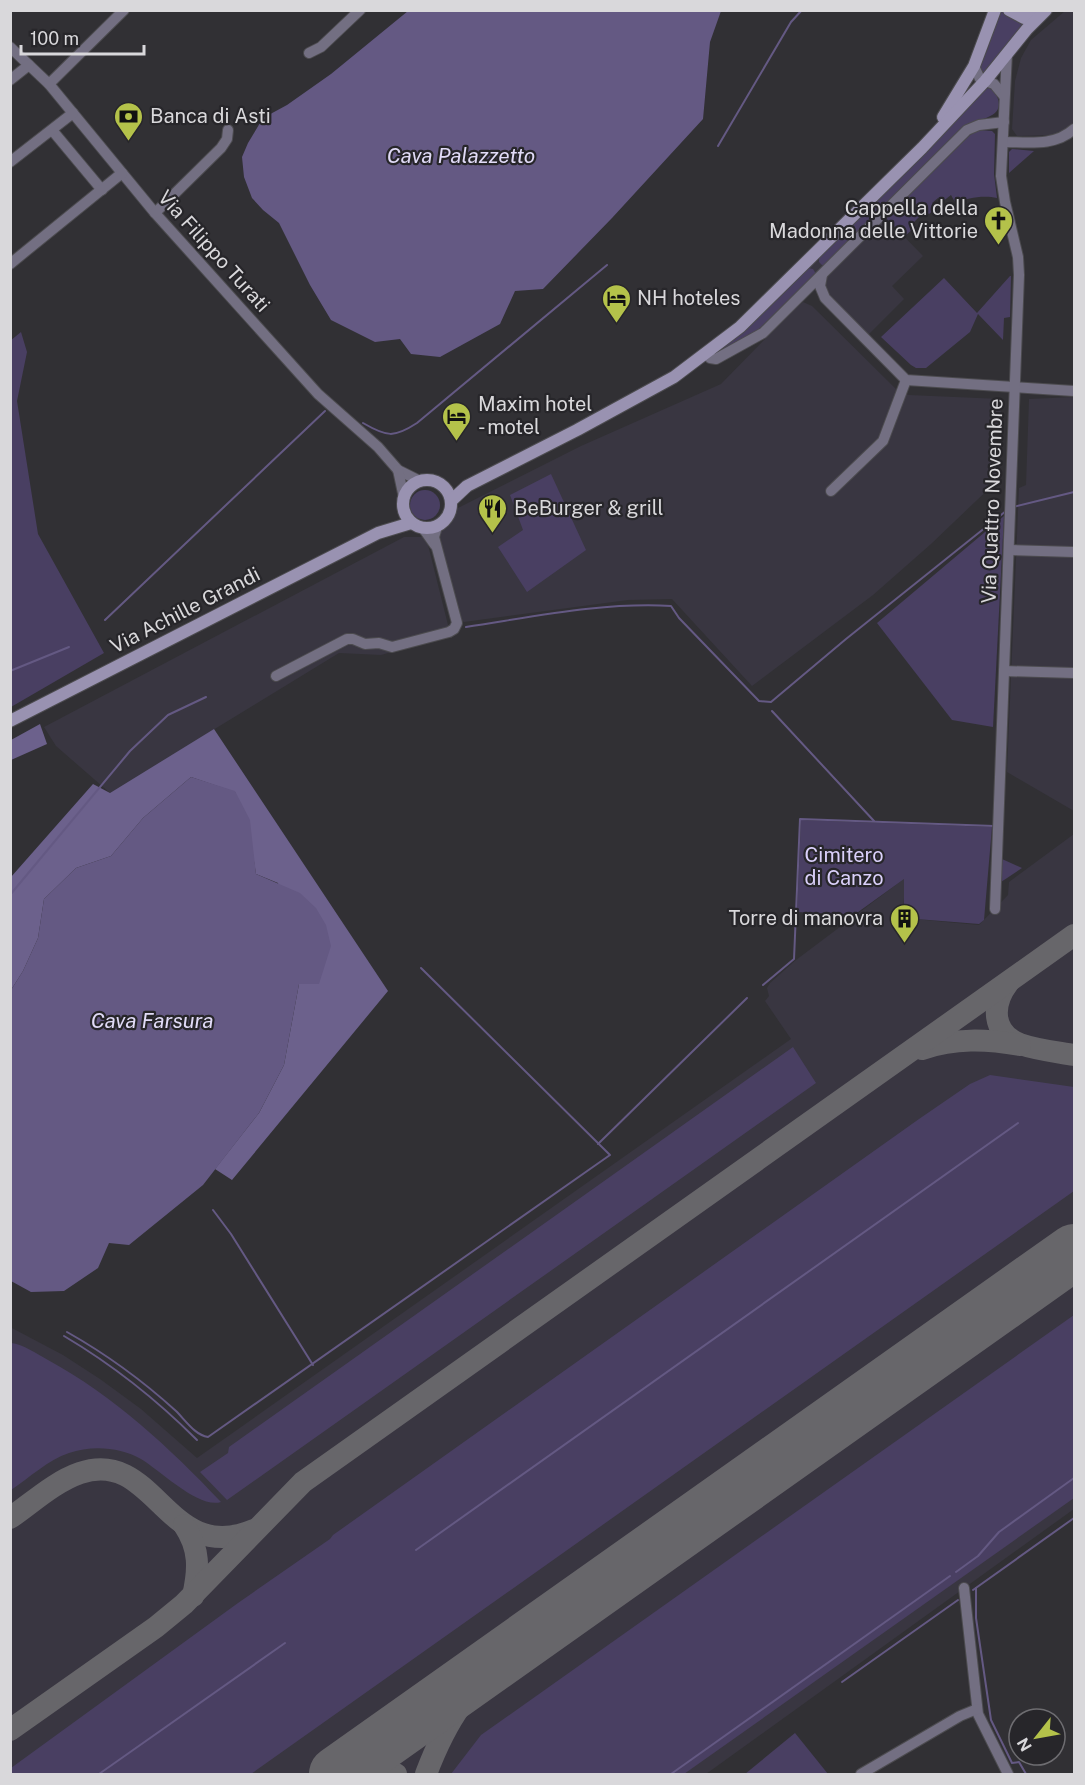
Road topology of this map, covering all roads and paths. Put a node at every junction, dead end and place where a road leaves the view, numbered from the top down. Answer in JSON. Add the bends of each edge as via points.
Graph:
{"nodes":[{"id":1,"x":124,"y":10,"type":"edge"},
{"id":2,"x":360,"y":10,"type":"edge"},
{"id":3,"x":995,"y":10,"type":"edge"},
{"id":4,"x":1010,"y":10,"type":"edge"},
{"id":5,"x":1046,"y":11,"type":"edge"},
{"id":6,"x":10,"y":47,"type":"edge"},
{"id":7,"x":309,"y":53,"type":"dead end"},
{"id":8,"x":1007,"y":53,"type":"junction"},
{"id":9,"x":29,"y":65,"type":"junction"},
{"id":10,"x":974,"y":66,"type":"junction"},
{"id":11,"x":10,"y":80,"type":"edge"},
{"id":12,"x":985,"y":81,"type":"junction"},
{"id":13,"x":49,"y":84,"type":"junction"},
{"id":14,"x":1004,"y":96,"type":"junction"},
{"id":15,"x":73,"y":113,"type":"junction"},
{"id":16,"x":1004,"y":122,"type":"junction"},
{"id":17,"x":1074,"y":129,"type":"edge"},
{"id":18,"x":52,"y":130,"type":"junction"},
{"id":19,"x":228,"y":130,"type":"dead end"},
{"id":20,"x":1002,"y":142,"type":"junction"},
{"id":21,"x":922,"y":148,"type":"junction"},
{"id":22,"x":10,"y":162,"type":"edge"},
{"id":23,"x":122,"y":174,"type":"junction"},
{"id":24,"x":102,"y":190,"type":"junction"},
{"id":25,"x":155,"y":213,"type":"junction"},
{"id":26,"x":811,"y":259,"type":"junction"},
{"id":27,"x":10,"y":264,"type":"edge"},
{"id":28,"x":823,"y":273,"type":"junction"},
{"id":29,"x":803,"y":293,"type":"junction"},
{"id":30,"x":825,"y":298,"type":"junction"},
{"id":31,"x":706,"y":354,"type":"junction"},
{"id":32,"x":906,"y":380,"type":"junction"},
{"id":33,"x":1015,"y":388,"type":"junction"},
{"id":34,"x":1074,"y":391,"type":"edge"},
{"id":35,"x":398,"y":470,"type":"junction"},
{"id":36,"x":420,"y":481,"type":"junction"},
{"id":37,"x":467,"y":486,"type":"junction"},
{"id":38,"x":446,"y":489,"type":"junction"},
{"id":39,"x":831,"y":491,"type":"dead end"},
{"id":40,"x":451,"y":501,"type":"junction"},
{"id":41,"x":404,"y":504,"type":"junction"},
{"id":42,"x":411,"y":523,"type":"junction"},
{"id":43,"x":437,"y":526,"type":"junction"},
{"id":44,"x":423,"y":528,"type":"junction"},
{"id":45,"x":378,"y":533,"type":"junction"},
{"id":46,"x":435,"y":545,"type":"junction"},
{"id":47,"x":1009,"y":550,"type":"junction"},
{"id":48,"x":1074,"y":552,"type":"edge"},
{"id":49,"x":1004,"y":671,"type":"junction"},
{"id":50,"x":1074,"y":673,"type":"edge"},
{"id":51,"x":276,"y":676,"type":"dead end"},
{"id":52,"x":10,"y":721,"type":"edge"},
{"id":53,"x":995,"y":909,"type":"dead end"},
{"id":54,"x":964,"y":1588,"type":"dead end"},
{"id":55,"x":977,"y":1709,"type":"junction"},
{"id":56,"x":861,"y":1774,"type":"edge"},
{"id":57,"x":1008,"y":1774,"type":"edge"}],
"edges":[{"from":1,"to":13,"type":"street"},
{"from":2,"to":7,"type":"street","via":[[321,47]]},
{"from":3,"to":10,"type":"main road"},
{"from":4,"to":5,"type":"main road","via":[[1026,18]]},
{"from":5,"to":8,"type":"main road"},
{"from":6,"to":9,"type":"street","name":"Via Filippo Turati"},
{"from":8,"to":12,"type":"main road"},
{"from":8,"to":14,"type":"street","name":"Via Quattro Novembre"},
{"from":9,"to":11,"type":"street"},
{"from":9,"to":13,"type":"street","name":"Via Filippo Turati"},
{"from":10,"to":12,"type":"street","via":[[977,76]]},
{"from":10,"to":21,"type":"main road"},
{"from":12,"to":14,"type":"street","via":[[997,85]]},
{"from":12,"to":21,"type":"main road"},
{"from":13,"to":15,"type":"street","name":"Via Filippo Turati"},
{"from":14,"to":16,"type":"street","name":"Via Quattro Novembre"},
{"from":15,"to":18,"type":"street"},
{"from":15,"to":23,"type":"street","name":"Via Filippo Turati"},
{"from":16,"to":20,"type":"street","name":"Via Quattro Novembre"},
{"from":16,"to":28,"type":"street","via":[[967,130]]},
{"from":17,"to":20,"type":"street","via":[[1053,141]]},
{"from":18,"to":22,"type":"street"},
{"from":18,"to":24,"type":"street"},
{"from":19,"to":25,"type":"street","via":[[221,148]]},
{"from":20,"to":33,"type":"street","name":"Via Quattro Novembre","via":[[1002,184],[1019,275]]},
{"from":21,"to":26,"type":"main road"},
{"from":23,"to":24,"type":"street"},
{"from":23,"to":25,"type":"street","name":"Via Filippo Turati"},
{"from":24,"to":27,"type":"street"},
{"from":25,"to":35,"type":"street","name":"Via Filippo Turati","via":[[308,382]]},
{"from":26,"to":28,"type":"street"},
{"from":26,"to":31,"type":"main road"},
{"from":28,"to":29,"type":"street"},
{"from":28,"to":30,"type":"street","via":[[820,286]]},
{"from":29,"to":30,"type":"street"},
{"from":29,"to":31,"type":"street","via":[[754,340],[716,359]]},
{"from":30,"to":32,"type":"street"},
{"from":31,"to":37,"type":"main road","via":[[659,386]]},
{"from":32,"to":33,"type":"street"},
{"from":32,"to":39,"type":"street","via":[[883,441]]},
{"from":33,"to":34,"type":"street"},
{"from":33,"to":47,"type":"street","name":"Via Quattro Novembre"},
{"from":35,"to":36,"type":"street","name":"Via Filippo Turati"},
{"from":35,"to":41,"type":"street","name":"Via Filippo Turati"},
{"from":36,"to":38,"type":"main road","via":[[434,481]]},
{"from":36,"to":41,"type":"main road","name":"Via Achille Grandi","via":[[406,491]]},
{"from":37,"to":38,"type":"main road"},
{"from":37,"to":40,"type":"main road"},
{"from":38,"to":40,"type":"main road"},
{"from":40,"to":43,"type":"main road","via":[[449,515]]},
{"from":41,"to":42,"type":"main road"},
{"from":41,"to":45,"type":"main road","name":"Via Achille Grandi"},
{"from":42,"to":44,"type":"main road"},
{"from":42,"to":45,"type":"main road","name":"Via Achille Grandi"},
{"from":43,"to":44,"type":"main road"},
{"from":43,"to":46,"type":"street"},
{"from":44,"to":46,"type":"street"},
{"from":45,"to":52,"type":"main road","name":"Via Achille Grandi"},
{"from":46,"to":51,"type":"street","via":[[457,623],[453,630],[392,647],[347,639]]},
{"from":47,"to":48,"type":"street"},
{"from":47,"to":49,"type":"street","name":"Via Quattro Novembre"},
{"from":49,"to":50,"type":"street"},
{"from":49,"to":53,"type":"street","name":"Via Quattro Novembre"},
{"from":54,"to":55,"type":"street"},
{"from":55,"to":56,"type":"street"},
{"from":55,"to":57,"type":"street"}]}
